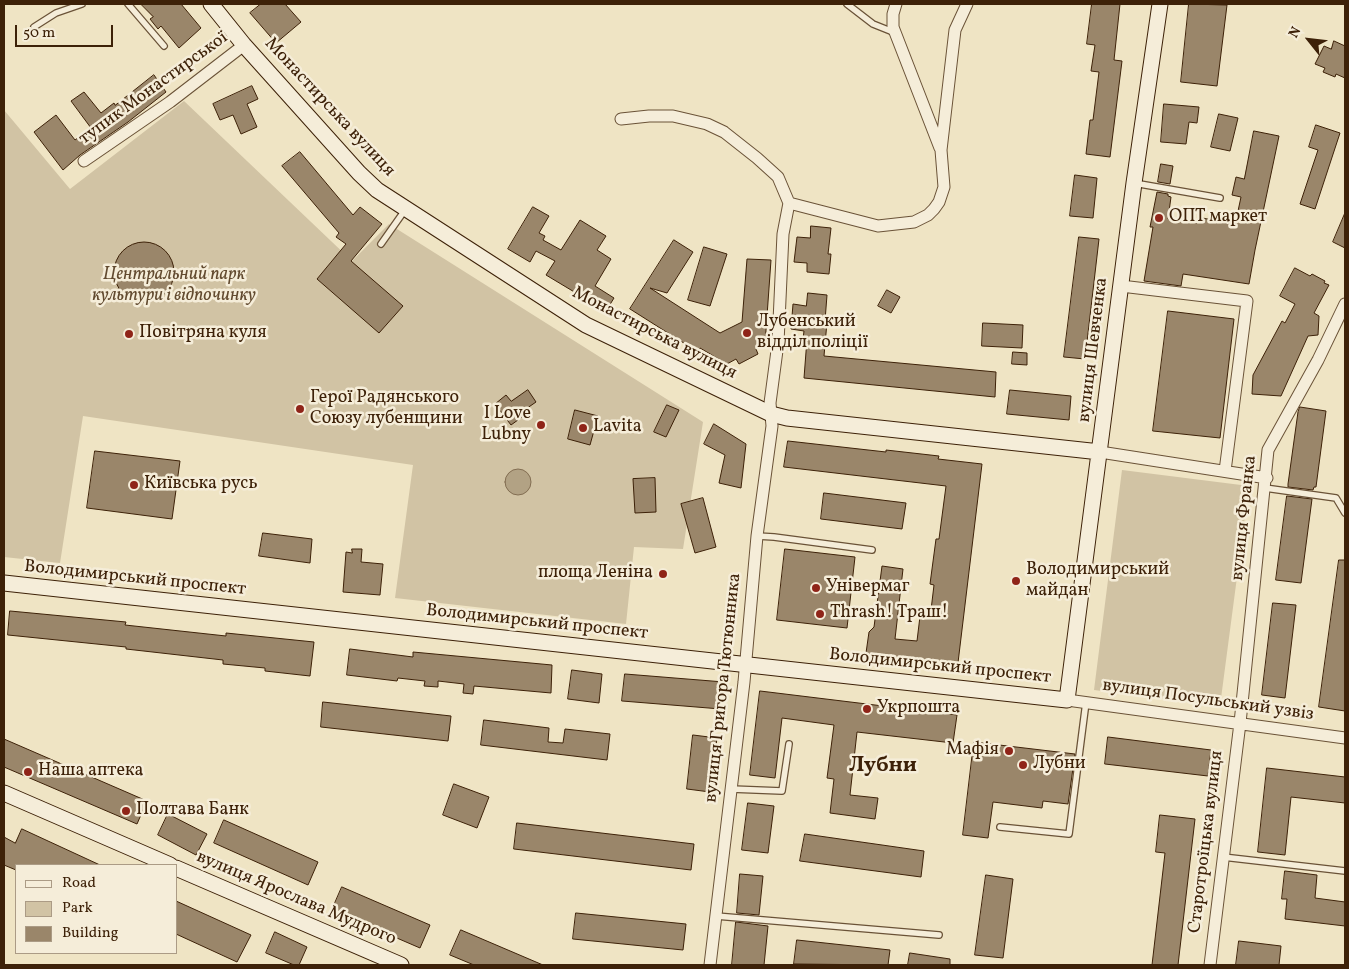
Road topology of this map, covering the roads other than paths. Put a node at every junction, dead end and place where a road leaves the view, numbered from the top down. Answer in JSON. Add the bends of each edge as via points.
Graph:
{"nodes":[{"id":1,"x":82,"y":4,"type":"edge"},
{"id":2,"x":128,"y":4,"type":"edge"},
{"id":3,"x":211,"y":4,"type":"edge"},
{"id":4,"x":846,"y":4,"type":"edge"},
{"id":5,"x":896,"y":4,"type":"edge"},
{"id":6,"x":967,"y":4,"type":"edge"},
{"id":7,"x":1160,"y":4,"type":"edge"},
{"id":8,"x":34,"y":27,"type":"dead end"},
{"id":9,"x":895,"y":32,"type":"junction"},
{"id":10,"x":244,"y":45,"type":"junction"},
{"id":11,"x":164,"y":46,"type":"dead end"},
{"id":12,"x":621,"y":119,"type":"dead end"},
{"id":13,"x":941,"y":150,"type":"junction"},
{"id":14,"x":84,"y":161,"type":"dead end"},
{"id":15,"x":1134,"y":184,"type":"junction"},
{"id":16,"x":1220,"y":198,"type":"dead end"},
{"id":17,"x":789,"y":203,"type":"junction"},
{"id":18,"x":406,"y":208,"type":"junction"},
{"id":19,"x":381,"y":244,"type":"dead end"},
{"id":20,"x":1121,"y":286,"type":"junction"},
{"id":21,"x":1345,"y":304,"type":"edge"},
{"id":22,"x":771,"y":414,"type":"junction"},
{"id":23,"x":1100,"y":452,"type":"junction"},
{"id":24,"x":1225,"y":471,"type":"junction"},
{"id":25,"x":1266,"y":483,"type":"junction"},
{"id":26,"x":1345,"y":513,"type":"edge"},
{"id":27,"x":757,"y":536,"type":"junction"},
{"id":28,"x":872,"y":550,"type":"dead end"},
{"id":29,"x":4,"y":583,"type":"edge"},
{"id":30,"x":746,"y":665,"type":"junction"},
{"id":31,"x":1066,"y":700,"type":"junction"},
{"id":32,"x":1086,"y":702,"type":"junction"},
{"id":33,"x":1240,"y":723,"type":"junction"},
{"id":34,"x":1345,"y":738,"type":"edge"},
{"id":35,"x":789,"y":744,"type":"dead end"},
{"id":36,"x":731,"y":789,"type":"junction"},
{"id":37,"x":4,"y":793,"type":"edge"},
{"id":38,"x":1000,"y":827,"type":"dead end"},
{"id":39,"x":1223,"y":857,"type":"junction"},
{"id":40,"x":168,"y":864,"type":"edge"},
{"id":41,"x":178,"y":869,"type":"edge"},
{"id":42,"x":1345,"y":871,"type":"edge"},
{"id":43,"x":716,"y":916,"type":"junction"},
{"id":44,"x":939,"y":935,"type":"dead end"},
{"id":45,"x":401,"y":965,"type":"edge"},
{"id":46,"x":710,"y":965,"type":"edge"},
{"id":47,"x":1210,"y":965,"type":"edge"}],
"edges":[{"from":1,"to":8,"type":"lane","via":[[56,13]]},
{"from":2,"to":11,"type":"lane"},
{"from":3,"to":10,"type":"main road","name":"Монастирська вулиця"},
{"from":4,"to":9,"type":"lane","via":[[873,24]]},
{"from":5,"to":9,"type":"street","via":[[893,14]]},
{"from":6,"to":13,"type":"street","via":[[955,30]]},
{"from":7,"to":15,"type":"main road","name":"вулиця Шевченка"},
{"from":9,"to":13,"type":"street"},
{"from":10,"to":14,"type":"street","name":"тупик Монастирської","via":[[170,102]]},
{"from":10,"to":18,"type":"main road","name":"Монастирська вулиця","via":[[359,173],[377,190]]},
{"from":12,"to":17,"type":"street","via":[[673,116],[724,132],[778,177]]},
{"from":13,"to":17,"type":"street","via":[[944,172],[942,195],[928,215],[914,222],[878,226]]},
{"from":15,"to":16,"type":"lane"},
{"from":15,"to":20,"type":"main road","name":"вулиця Шевченка"},
{"from":17,"to":22,"type":"street","name":"вулиця Григора Тютюнника","via":[[783,234]]},
{"from":18,"to":19,"type":"lane"},
{"from":18,"to":22,"type":"main road","name":"Монастирська вулиця","via":[[586,325]]},
{"from":20,"to":23,"type":"main road","name":"вулиця Шевченка"},
{"from":20,"to":24,"type":"street","via":[[1247,301]]},
{"from":21,"to":25,"type":"street","name":"вулиця Франка","via":[[1268,450]]},
{"from":22,"to":23,"type":"main road","name":"Монастирська вулиця"},
{"from":22,"to":27,"type":"street","name":"вулиця Григора Тютюнника"},
{"from":23,"to":24,"type":"street"},
{"from":23,"to":31,"type":"main road","name":"вулиця Шевченка"},
{"from":24,"to":25,"type":"street"},
{"from":25,"to":26,"type":"lane","via":[[1336,498]]},
{"from":25,"to":33,"type":"street","name":"вулиця Франка"},
{"from":27,"to":28,"type":"lane"},
{"from":27,"to":30,"type":"street","name":"вулиця Григора Тютюнника"},
{"from":29,"to":30,"type":"main road","name":"Володимирський проспект"},
{"from":30,"to":31,"type":"main road","name":"Володимирський проспект"},
{"from":30,"to":36,"type":"street","name":"вулиця Григора Тютюнника"},
{"from":31,"to":32,"type":"street","name":"вулиця Посульський узвіз"},
{"from":32,"to":33,"type":"street","name":"вулиця Посульський узвіз"},
{"from":32,"to":38,"type":"lane","via":[[1069,834]]},
{"from":33,"to":34,"type":"street","name":"вулиця Посульський узвіз"},
{"from":33,"to":39,"type":"street","name":"Старотроїцька вулиця"},
{"from":35,"to":36,"type":"lane","via":[[782,791]]},
{"from":36,"to":43,"type":"street","name":"вулиця Григора Тютюнника"},
{"from":37,"to":40,"type":"main road","name":"вулиця Ярослава Мудрого"},
{"from":39,"to":42,"type":"lane"},
{"from":39,"to":47,"type":"street","name":"Старотроїцька вулиця"},
{"from":41,"to":45,"type":"main road","name":"вулиця Ярослава Мудрого"},
{"from":43,"to":44,"type":"lane"},
{"from":43,"to":46,"type":"street","name":"вулиця Григора Тютюнника"}]}
